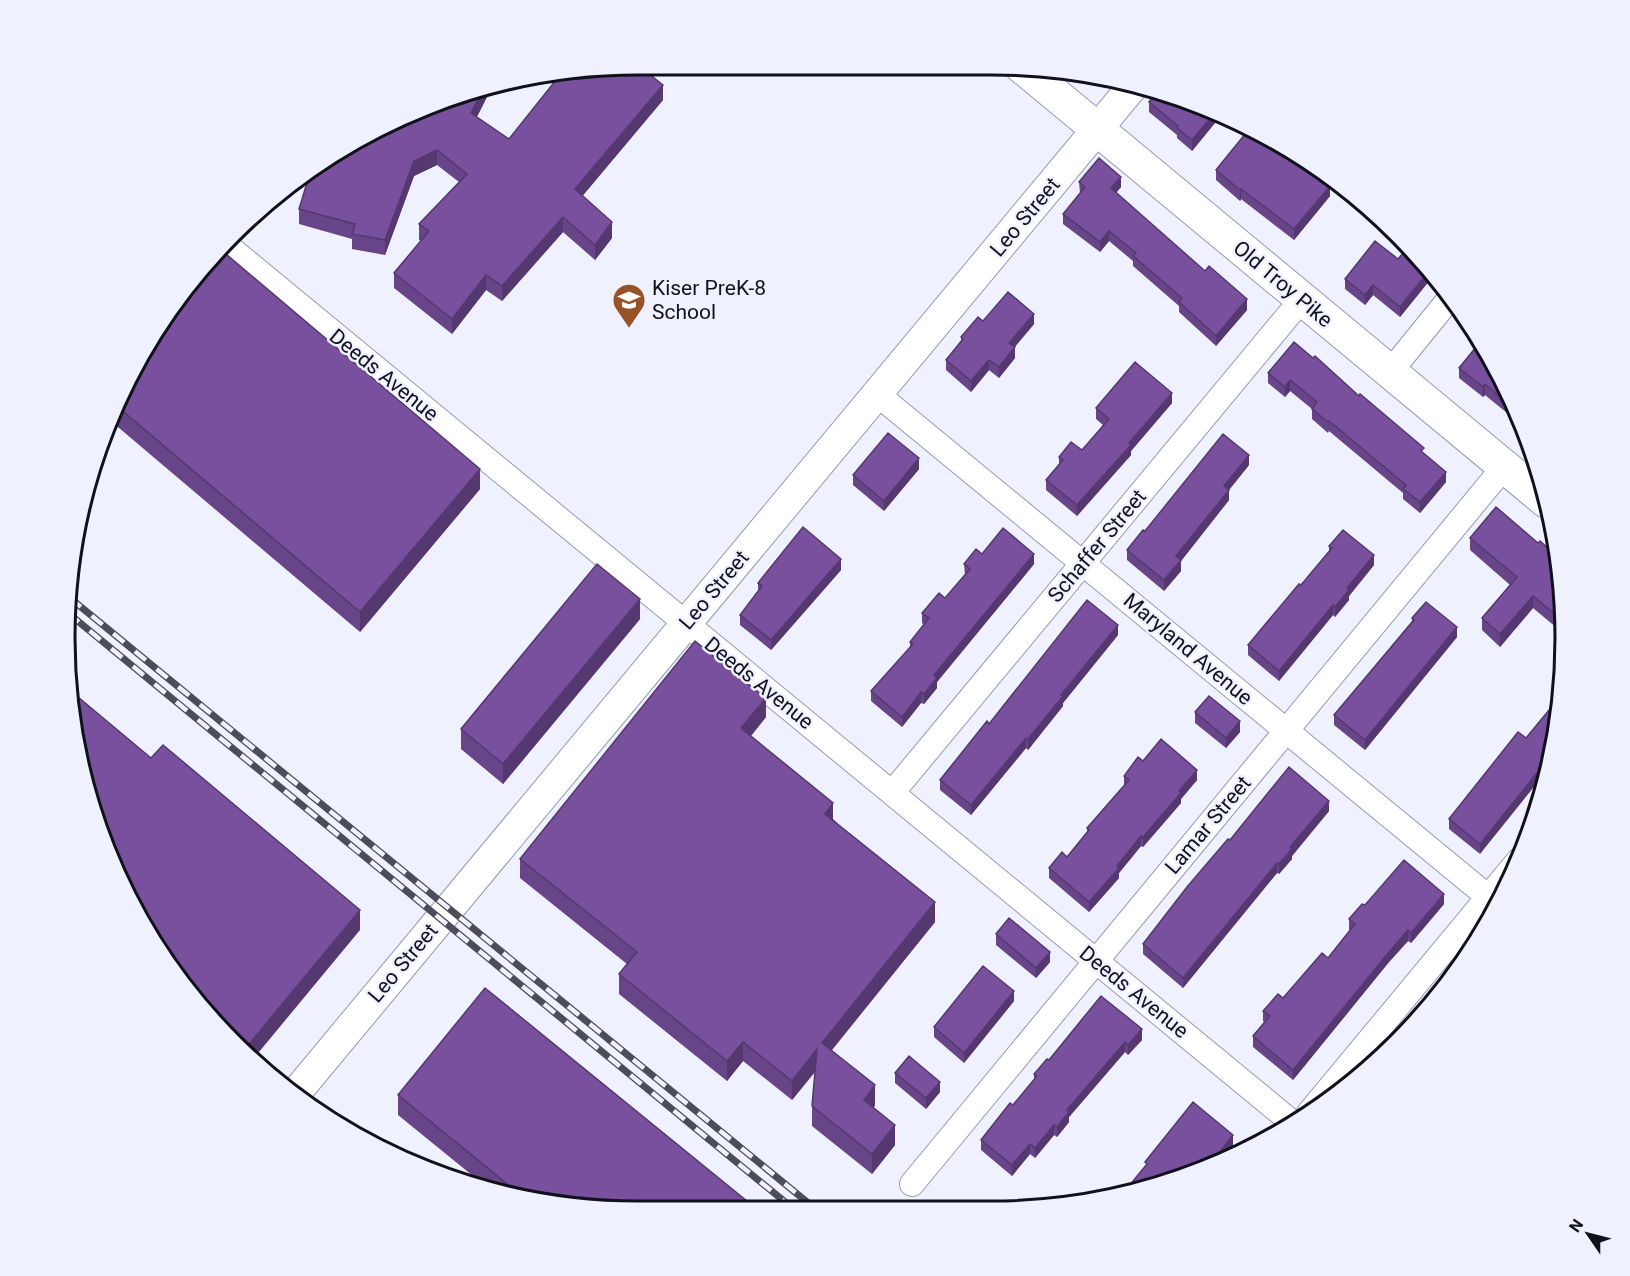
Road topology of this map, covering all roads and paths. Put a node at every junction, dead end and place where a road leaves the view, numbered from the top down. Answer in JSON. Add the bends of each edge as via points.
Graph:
{"nodes":[{"id":1,"x":1034,"y":77,"type":"edge"},
{"id":2,"x":1128,"y":92,"type":"edge"},
{"id":3,"x":1098,"y":130,"type":"junction"},
{"id":4,"x":232,"y":249,"type":"edge"},
{"id":5,"x":1302,"y":299,"type":"junction"},
{"id":6,"x":1445,"y":304,"type":"edge"},
{"id":7,"x":1390,"y":372,"type":"junction"},
{"id":8,"x":877,"y":394,"type":"junction"},
{"id":9,"x":1504,"y":466,"type":"junction"},
{"id":10,"x":1536,"y":493,"type":"edge"},
{"id":11,"x":1083,"y":563,"type":"junction"},
{"id":12,"x":686,"y":623,"type":"junction"},
{"id":13,"x":1286,"y":731,"type":"junction"},
{"id":14,"x":892,"y":793,"type":"junction"},
{"id":15,"x":1491,"y":899,"type":"edge"},
{"id":16,"x":1485,"y":910,"type":"edge"},
{"id":17,"x":1096,"y":961,"type":"junction"},
{"id":18,"x":300,"y":1088,"type":"edge"},
{"id":19,"x":1331,"y":1088,"type":"edge"},
{"id":20,"x":1287,"y":1118,"type":"edge"},
{"id":21,"x":912,"y":1184,"type":"dead end"}],
"edges":[{"from":1,"to":3,"type":"main road","name":"Old Troy Pike"},
{"from":2,"to":3,"type":"street","name":"Leo Street"},
{"from":3,"to":5,"type":"main road","name":"Old Troy Pike"},
{"from":3,"to":8,"type":"street","name":"Leo Street"},
{"from":4,"to":12,"type":"street","name":"Deeds Avenue"},
{"from":5,"to":7,"type":"main road","name":"Old Troy Pike"},
{"from":5,"to":11,"type":"street","name":"Schaffer Street"},
{"from":6,"to":7,"type":"street"},
{"from":7,"to":9,"type":"main road","name":"Old Troy Pike"},
{"from":8,"to":11,"type":"street","name":"Maryland Avenue"},
{"from":8,"to":12,"type":"street","name":"Leo Street"},
{"from":9,"to":10,"type":"main road","name":"Old Troy Pike"},
{"from":9,"to":13,"type":"street","name":"Lamar Street"},
{"from":11,"to":13,"type":"street","name":"Maryland Avenue"},
{"from":11,"to":14,"type":"street","name":"Schaffer Street"},
{"from":12,"to":14,"type":"street","name":"Deeds Avenue"},
{"from":12,"to":18,"type":"street","name":"Leo Street"},
{"from":13,"to":15,"type":"street","name":"Maryland Avenue"},
{"from":13,"to":17,"type":"street","name":"Lamar Street"},
{"from":14,"to":17,"type":"street","name":"Deeds Avenue"},
{"from":16,"to":19,"type":"street"},
{"from":17,"to":20,"type":"street","name":"Deeds Avenue"},
{"from":17,"to":21,"type":"street","name":"Lamar Street"}]}
